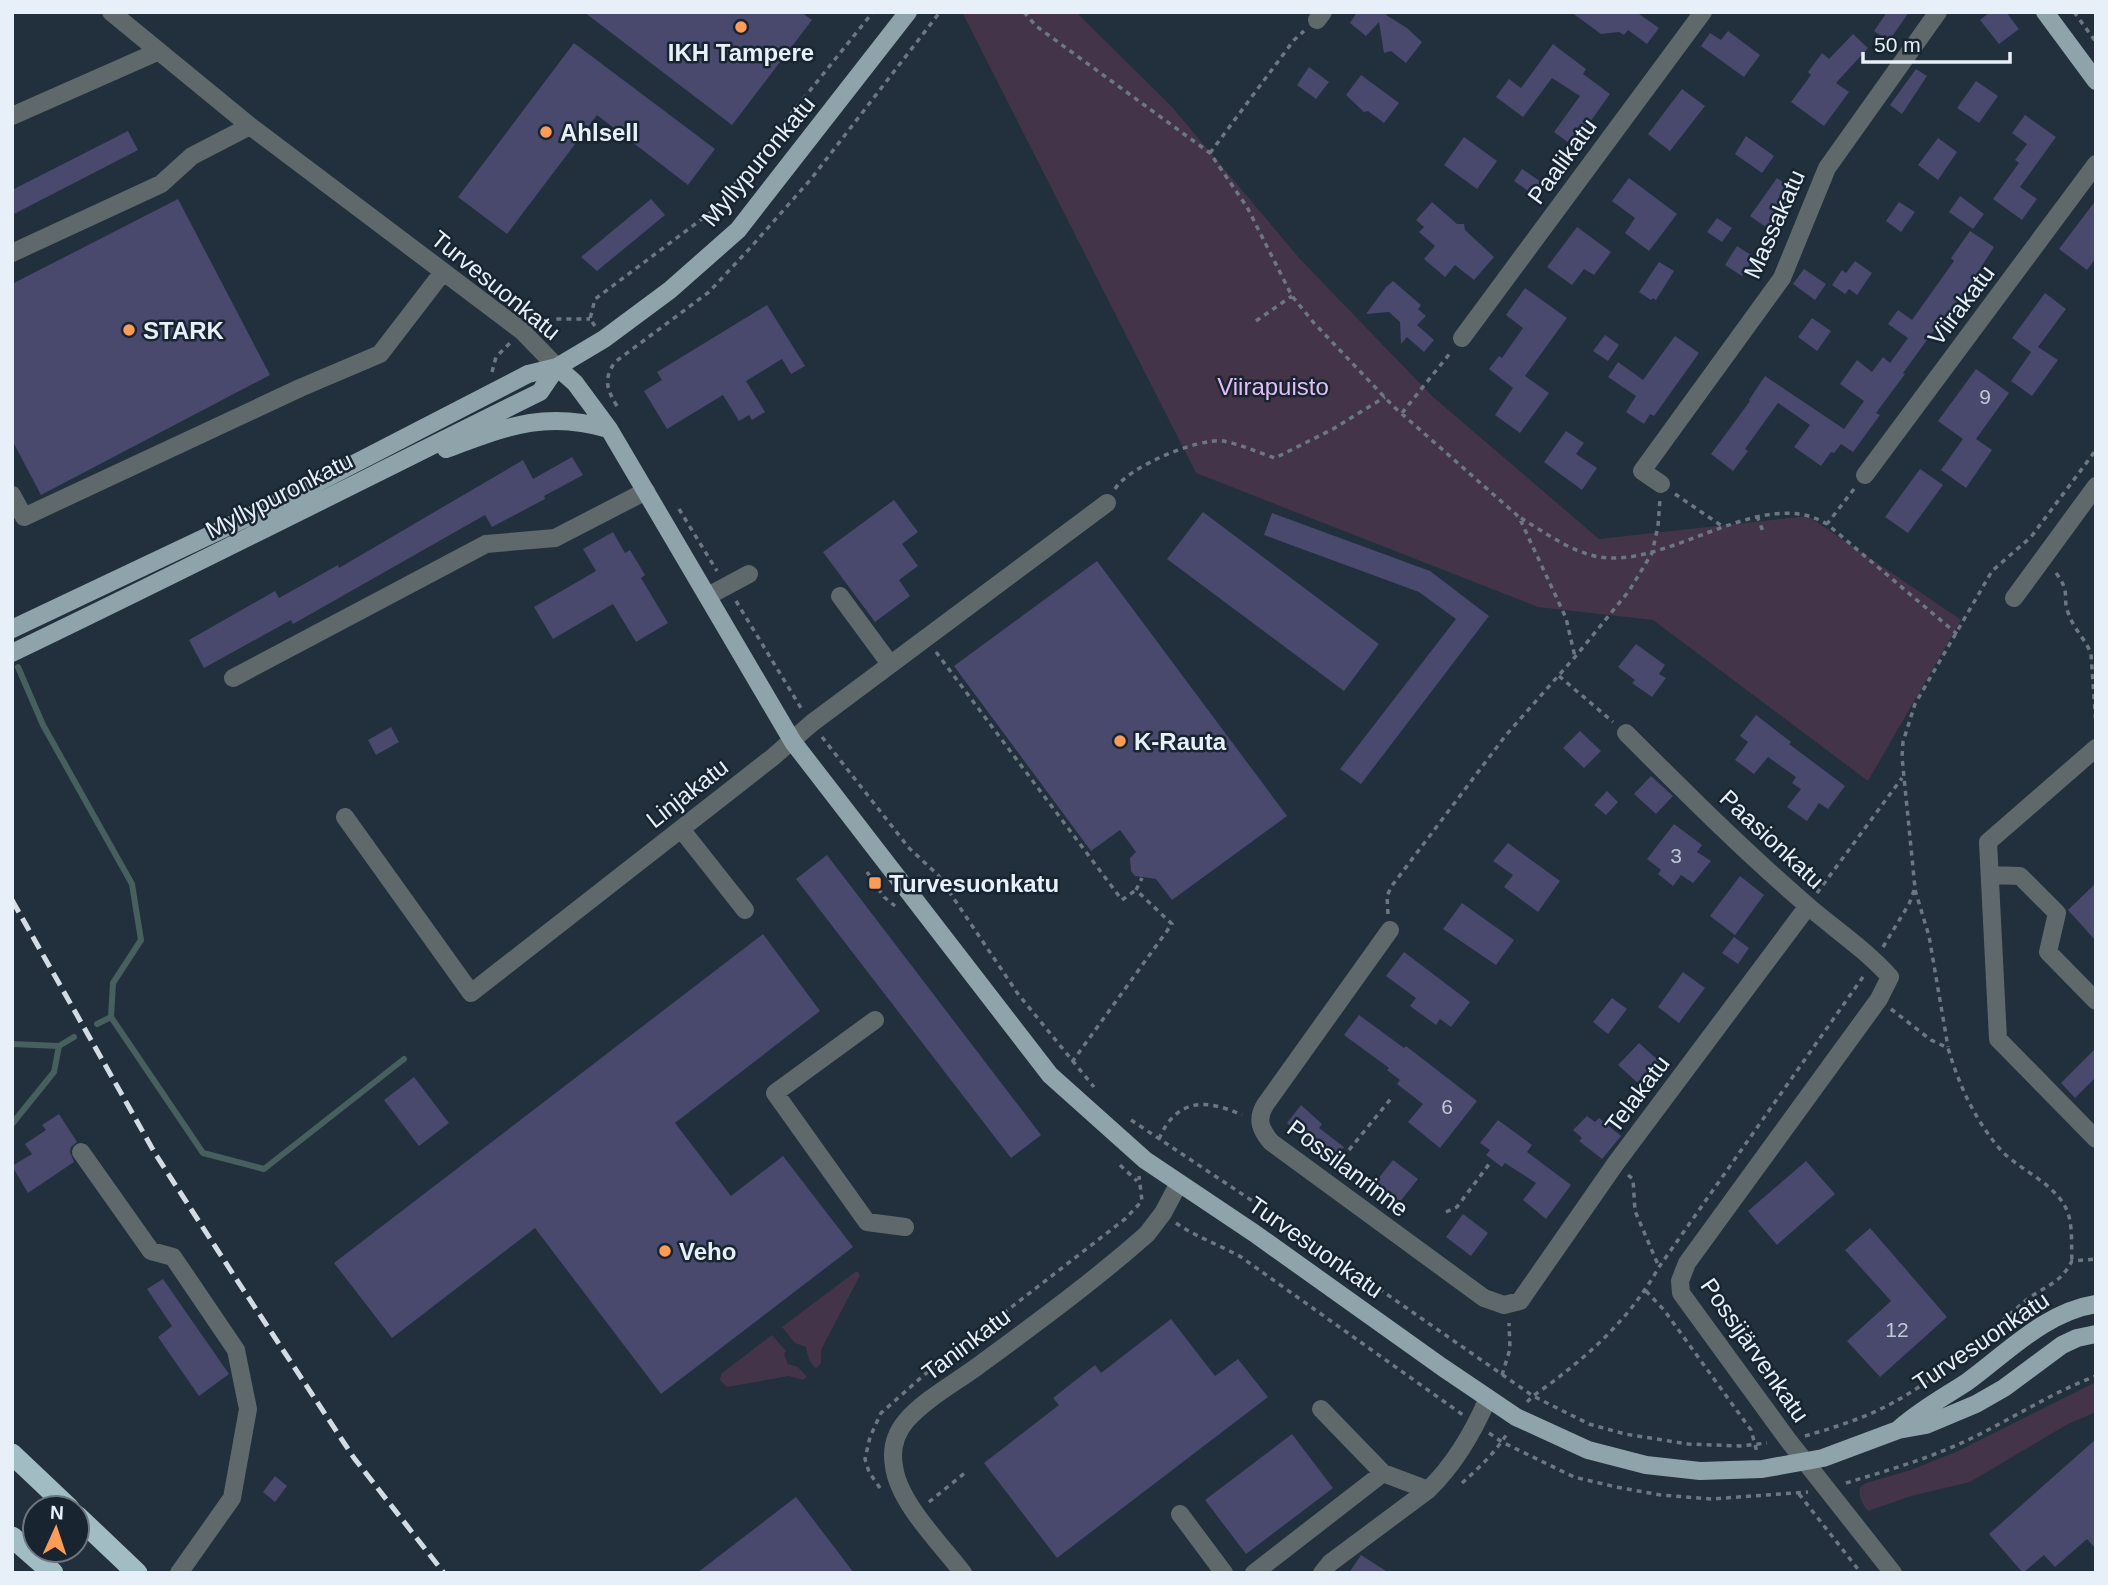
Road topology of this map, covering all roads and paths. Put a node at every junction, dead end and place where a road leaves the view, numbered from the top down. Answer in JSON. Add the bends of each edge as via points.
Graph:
{"nodes":[{"id":1,"x":111,"y":12,"type":"edge"},
{"id":2,"x":873,"y":12,"type":"edge"},
{"id":3,"x":908,"y":12,"type":"edge"},
{"id":4,"x":940,"y":12,"type":"edge"},
{"id":5,"x":1024,"y":12,"type":"edge"},
{"id":6,"x":1703,"y":12,"type":"edge"},
{"id":7,"x":1938,"y":12,"type":"edge"},
{"id":8,"x":2045,"y":12,"type":"edge"},
{"id":9,"x":2074,"y":12,"type":"edge"},
{"id":10,"x":1320,"y":16,"type":"edge"},
{"id":11,"x":2096,"y":42,"type":"edge"},
{"id":12,"x":157,"y":52,"type":"junction"},
{"id":13,"x":2096,"y":81,"type":"edge"},
{"id":14,"x":12,"y":116,"type":"edge"},
{"id":15,"x":250,"y":126,"type":"junction"},
{"id":16,"x":1210,"y":153,"type":"junction"},
{"id":17,"x":2096,"y":164,"type":"edge"},
{"id":18,"x":12,"y":253,"type":"edge"},
{"id":19,"x":443,"y":272,"type":"junction"},
{"id":20,"x":1292,"y":296,"type":"junction"},
{"id":21,"x":590,"y":318,"type":"dead end"},
{"id":22,"x":1256,"y":321,"type":"dead end"},
{"id":23,"x":1462,"y":338,"type":"joint"},
{"id":24,"x":558,"y":367,"type":"junction"},
{"id":25,"x":1385,"y":397,"type":"junction"},
{"id":26,"x":621,"y":413,"type":"dead end"},
{"id":27,"x":1402,"y":413,"type":"junction"},
{"id":28,"x":609,"y":429,"type":"junction"},
{"id":29,"x":1865,"y":475,"type":"joint"},
{"id":30,"x":1661,"y":484,"type":"junction"},
{"id":31,"x":2096,"y":486,"type":"edge"},
{"id":32,"x":646,"y":491,"type":"junction"},
{"id":33,"x":12,"y":495,"type":"edge"},
{"id":34,"x":676,"y":503,"type":"dead end"},
{"id":35,"x":1107,"y":503,"type":"joint"},
{"id":36,"x":314,"y":504,"type":"junction"},
{"id":37,"x":1757,"y":516,"type":"junction"},
{"id":38,"x":1520,"y":517,"type":"junction"},
{"id":39,"x":1827,"y":524,"type":"junction"},
{"id":40,"x":1722,"y":526,"type":"junction"},
{"id":41,"x":1764,"y":534,"type":"dead end"},
{"id":42,"x":1652,"y":553,"type":"junction"},
{"id":43,"x":2043,"y":558,"type":"junction"},
{"id":44,"x":748,"y":574,"type":"dead end"},
{"id":45,"x":727,"y":587,"type":"junction"},
{"id":46,"x":708,"y":596,"type":"junction"},
{"id":47,"x":840,"y":596,"type":"dead end"},
{"id":48,"x":2014,"y":598,"type":"dead end"},
{"id":49,"x":12,"y":629,"type":"edge"},
{"id":50,"x":1957,"y":634,"type":"dead end"},
{"id":51,"x":925,"y":637,"type":"junction"},
{"id":52,"x":12,"y":653,"type":"edge"},
{"id":53,"x":2091,"y":654,"type":"junction"},
{"id":54,"x":1576,"y":657,"type":"junction"},
{"id":55,"x":2096,"y":658,"type":"edge"},
{"id":56,"x":890,"y":664,"type":"junction"},
{"id":57,"x":1559,"y":676,"type":"junction"},
{"id":58,"x":233,"y":678,"type":"dead end"},
{"id":59,"x":812,"y":723,"type":"junction"},
{"id":60,"x":2096,"y":725,"type":"edge"},
{"id":61,"x":1626,"y":733,"type":"joint"},
{"id":62,"x":793,"y":741,"type":"junction"},
{"id":63,"x":2096,"y":748,"type":"edge"},
{"id":64,"x":1903,"y":777,"type":"dead end"},
{"id":65,"x":345,"y":817,"type":"dead end"},
{"id":66,"x":681,"y":829,"type":"junction"},
{"id":67,"x":1990,"y":875,"type":"junction"},
{"id":68,"x":1142,"y":878,"type":"dead end"},
{"id":69,"x":1915,"y":888,"type":"dead end"},
{"id":70,"x":1136,"y":890,"type":"junction"},
{"id":71,"x":1808,"y":906,"type":"junction"},
{"id":72,"x":745,"y":910,"type":"dead end"},
{"id":73,"x":1390,"y":930,"type":"joint"},
{"id":74,"x":1890,"y":977,"type":"joint"},
{"id":75,"x":1879,"y":999,"type":"junction"},
{"id":76,"x":2096,"y":1001,"type":"edge"},
{"id":77,"x":875,"y":1020,"type":"dead end"},
{"id":78,"x":1948,"y":1048,"type":"junction"},
{"id":79,"x":1072,"y":1062,"type":"junction"},
{"id":80,"x":1101,"y":1096,"type":"dead end"},
{"id":81,"x":1393,"y":1096,"type":"dead end"},
{"id":82,"x":1123,"y":1114,"type":"dead end"},
{"id":83,"x":1260,"y":1125,"type":"junction"},
{"id":84,"x":2096,"y":1139,"type":"edge"},
{"id":85,"x":1159,"y":1140,"type":"junction"},
{"id":86,"x":1349,"y":1150,"type":"dead end"},
{"id":87,"x":81,"y":1153,"type":"dead end"},
{"id":88,"x":1490,"y":1163,"type":"dead end"},
{"id":89,"x":1616,"y":1163,"type":"junction"},
{"id":90,"x":1179,"y":1183,"type":"junction"},
{"id":91,"x":1142,"y":1201,"type":"dead end"},
{"id":92,"x":1446,"y":1212,"type":"dead end"},
{"id":93,"x":1163,"y":1213,"type":"junction"},
{"id":94,"x":905,"y":1227,"type":"dead end"},
{"id":95,"x":2096,"y":1259,"type":"edge"},
{"id":96,"x":2072,"y":1261,"type":"junction"},
{"id":97,"x":1659,"y":1266,"type":"dead end"},
{"id":98,"x":1646,"y":1291,"type":"dead end"},
{"id":99,"x":2096,"y":1304,"type":"edge"},
{"id":100,"x":1504,"y":1305,"type":"junction"},
{"id":101,"x":2096,"y":1334,"type":"edge"},
{"id":102,"x":1502,"y":1375,"type":"junction"},
{"id":103,"x":2096,"y":1376,"type":"edge"},
{"id":104,"x":1488,"y":1398,"type":"junction"},
{"id":105,"x":1321,"y":1409,"type":"dead end"},
{"id":106,"x":1477,"y":1424,"type":"junction"},
{"id":107,"x":1898,"y":1430,"type":"junction"},
{"id":108,"x":1788,"y":1440,"type":"junction"},
{"id":109,"x":1754,"y":1445,"type":"junction"},
{"id":110,"x":12,"y":1454,"type":"edge"},
{"id":111,"x":1806,"y":1462,"type":"junction"},
{"id":112,"x":1762,"y":1469,"type":"junction"},
{"id":113,"x":966,"y":1472,"type":"dead end"},
{"id":114,"x":1383,"y":1473,"type":"junction"},
{"id":115,"x":1828,"y":1488,"type":"junction"},
{"id":116,"x":1428,"y":1490,"type":"junction"},
{"id":117,"x":54,"y":1494,"type":"edge"},
{"id":118,"x":1799,"y":1494,"type":"junction"},
{"id":119,"x":916,"y":1512,"type":"junction"},
{"id":120,"x":1180,"y":1514,"type":"dead end"},
{"id":121,"x":91,"y":1529,"type":"edge"},
{"id":122,"x":12,"y":1538,"type":"edge"},
{"id":123,"x":53,"y":1573,"type":"edge"},
{"id":124,"x":137,"y":1573,"type":"edge"},
{"id":125,"x":179,"y":1573,"type":"edge"},
{"id":126,"x":964,"y":1573,"type":"edge"},
{"id":127,"x":1224,"y":1573,"type":"edge"},
{"id":128,"x":1254,"y":1573,"type":"edge"},
{"id":129,"x":1322,"y":1573,"type":"edge"},
{"id":130,"x":1861,"y":1573,"type":"edge"},
{"id":131,"x":1893,"y":1573,"type":"edge"}],
"edges":[{"from":1,"to":12,"type":"street","name":"Turvesuonkatu"},
{"from":2,"to":21,"type":"path","via":[[714,210],[595,299]]},
{"from":3,"to":24,"type":"main road","name":"Myllypuronkatu","via":[[738,230],[670,290]]},
{"from":4,"to":26,"type":"path","via":[[811,179],[751,247],[709,292],[615,362],[608,391]]},
{"from":5,"to":16,"type":"path","via":[[1036,26]]},
{"from":6,"to":23,"type":"street","name":"Paalikatu"},
{"from":7,"to":30,"type":"street","name":"Massakatu","via":[[1827,167],[1782,278],[1642,471]]},
{"from":8,"to":13,"type":"main road"},
{"from":9,"to":11,"type":"path"},
{"from":10,"to":16,"type":"path","via":[[1294,40]]},
{"from":12,"to":14,"type":"street"},
{"from":12,"to":15,"type":"street","name":"Turvesuonkatu"},
{"from":15,"to":18,"type":"street","via":[[192,156],[161,184]]},
{"from":15,"to":19,"type":"street","name":"Turvesuonkatu"},
{"from":16,"to":20,"type":"path","via":[[1247,207]]},
{"from":17,"to":29,"type":"street","name":"Viirakatu"},
{"from":19,"to":24,"type":"street","name":"Turvesuonkatu","via":[[522,331]]},
{"from":19,"to":33,"type":"street","via":[[380,354],[24,517]]},
{"from":20,"to":22,"type":"path"},
{"from":20,"to":25,"type":"path"},
{"from":23,"to":27,"type":"path"},
{"from":24,"to":28,"type":"main road","name":"Turvesuonkatu"},
{"from":24,"to":36,"type":"main road","name":"Myllypuronkatu","via":[[540,392]]},
{"from":24,"to":49,"type":"main road","name":"Myllypuronkatu","via":[[528,374],[350,467]]},
{"from":25,"to":27,"type":"path"},
{"from":25,"to":35,"type":"path","via":[[1275,458],[1225,441],[1201,442],[1178,450],[1118,484]]},
{"from":27,"to":38,"type":"path"},
{"from":28,"to":32,"type":"main road","name":"Turvesuonkatu"},
{"from":28,"to":36,"type":"main road","via":[[587,422],[528,422],[445,450]]},
{"from":29,"to":39,"type":"path"},
{"from":30,"to":40,"type":"path"},
{"from":30,"to":42,"type":"path"},
{"from":31,"to":43,"type":"street"},
{"from":32,"to":46,"type":"main road","name":"Turvesuonkatu"},
{"from":32,"to":58,"type":"street","via":[[555,538],[486,544]]},
{"from":34,"to":45,"type":"path"},
{"from":35,"to":51,"type":"street","name":"Linjakatu"},
{"from":36,"to":52,"type":"main road","name":"Myllypuronkatu"},
{"from":37,"to":39,"type":"path","via":[[1793,513]]},
{"from":37,"to":40,"type":"path"},
{"from":37,"to":41,"type":"path"},
{"from":38,"to":42,"type":"path","via":[[1584,552],[1607,558]]},
{"from":38,"to":54,"type":"path","via":[[1566,618]]},
{"from":39,"to":50,"type":"path"},
{"from":40,"to":42,"type":"path"},
{"from":42,"to":54,"type":"path","via":[[1629,591]]},
{"from":43,"to":48,"type":"street"},
{"from":43,"to":53,"type":"path","via":[[2065,587],[2069,616]]},
{"from":44,"to":45,"type":"street"},
{"from":45,"to":46,"type":"street"},
{"from":45,"to":59,"type":"path"},
{"from":46,"to":62,"type":"main road","name":"Turvesuonkatu"},
{"from":47,"to":56,"type":"street"},
{"from":51,"to":56,"type":"street","name":"Linjakatu"},
{"from":51,"to":70,"type":"path","via":[[1122,901]]},
{"from":53,"to":55,"type":"path"},
{"from":53,"to":60,"type":"path"},
{"from":54,"to":57,"type":"path"},
{"from":56,"to":59,"type":"street","name":"Linjakatu"},
{"from":57,"to":61,"type":"path"},
{"from":57,"to":73,"type":"path","via":[[1506,736],[1391,887],[1387,896]]},
{"from":59,"to":62,"type":"street","name":"Linjakatu"},
{"from":59,"to":79,"type":"path","via":[[909,848],[938,875],[1018,994]]},
{"from":61,"to":71,"type":"street","name":"Paasionkatu"},
{"from":62,"to":66,"type":"street","name":"Linjakatu"},
{"from":62,"to":90,"type":"main road","name":"Turvesuonkatu","via":[[1050,1075],[1145,1160]]},
{"from":63,"to":67,"type":"street","via":[[1988,842]]},
{"from":64,"to":71,"type":"path"},
{"from":65,"to":66,"type":"street","name":"Linjakatu","via":[[471,993]]},
{"from":66,"to":72,"type":"street"},
{"from":67,"to":76,"type":"street","via":[[2020,876],[2057,913],[2048,952]]},
{"from":67,"to":84,"type":"street","via":[[1998,1039]]},
{"from":68,"to":70,"type":"path"},
{"from":69,"to":78,"type":"path","via":[[1929,936]]},
{"from":70,"to":79,"type":"path","via":[[1172,924]]},
{"from":71,"to":74,"type":"street","name":"Paasionkatu"},
{"from":71,"to":89,"type":"street","name":"Telakatu"},
{"from":73,"to":83,"type":"street","name":"Possilanrinne","via":[[1259,1114]]},
{"from":74,"to":75,"type":"street","name":"Possijärvenkatu"},
{"from":75,"to":78,"type":"path"},
{"from":75,"to":108,"type":"street","name":"Possijärvenkatu","via":[[1687,1264],[1680,1281],[1681,1293]]},
{"from":77,"to":94,"type":"street","via":[[775,1093],[867,1222]]},
{"from":78,"to":96,"type":"path","via":[[1965,1096],[1991,1138],[2062,1201],[2068,1214]]},
{"from":79,"to":80,"type":"path"},
{"from":81,"to":86,"type":"path"},
{"from":82,"to":85,"type":"path"},
{"from":83,"to":85,"type":"path","via":[[1219,1106],[1189,1105],[1172,1115]]},
{"from":83,"to":100,"type":"street","name":"Possilanrinne","via":[[1271,1142],[1483,1298]]},
{"from":85,"to":102,"type":"path"},
{"from":87,"to":125,"type":"street","via":[[151,1251],[173,1257],[236,1350],[248,1409],[232,1498]]},
{"from":88,"to":92,"type":"path","via":[[1457,1207]]},
{"from":89,"to":97,"type":"path","via":[[1633,1179],[1635,1211]]},
{"from":89,"to":100,"type":"street","name":"Telakatu","via":[[1520,1301]]},
{"from":90,"to":93,"type":"street","name":"Taninkatu"},
{"from":90,"to":104,"type":"main road","name":"Turvesuonkatu"},
{"from":91,"to":93,"type":"path"},
{"from":93,"to":106,"type":"path","via":[[1189,1232],[1241,1257]]},
{"from":93,"to":119,"type":"street","name":"Taninkatu","via":[[1128,1251],[907,1420],[897,1435],[893,1465]]},
{"from":95,"to":96,"type":"path"},
{"from":96,"to":108,"type":"path","via":[[2056,1283],[2028,1299],[1918,1388],[1867,1415]]},
{"from":98,"to":109,"type":"path","via":[[1751,1430]]},
{"from":99,"to":107,"type":"main road","name":"Turvesuonkatu","via":[[2064,1312],[2042,1324]]},
{"from":100,"to":102,"type":"path","via":[[1511,1340]]},
{"from":101,"to":107,"type":"main road","name":"Turvesuonkatu","via":[[2062,1345],[1976,1404],[1926,1425]]},
{"from":102,"to":109,"type":"path","via":[[1532,1396],[1605,1430],[1688,1444]]},
{"from":103,"to":115,"type":"path","via":[[1937,1454]]},
{"from":104,"to":106,"type":"street"},
{"from":104,"to":112,"type":"main road","name":"Turvesuonkatu","via":[[1562,1440],[1622,1460],[1700,1471]]},
{"from":105,"to":114,"type":"street"},
{"from":106,"to":116,"type":"street","via":[[1457,1457]]},
{"from":106,"to":118,"type":"path","via":[[1502,1443],[1574,1477],[1616,1487],[1711,1499]]},
{"from":107,"to":111,"type":"main road","name":"Turvesuonkatu"},
{"from":108,"to":109,"type":"path"},
{"from":108,"to":111,"type":"street","name":"Possijärvenkatu"},
{"from":109,"to":112,"type":"path"},
{"from":110,"to":117,"type":"highway"},
{"from":111,"to":112,"type":"main road","name":"Turvesuonkatu"},
{"from":111,"to":115,"type":"street","name":"Possijärvenkatu"},
{"from":113,"to":119,"type":"path"},
{"from":114,"to":116,"type":"street"},
{"from":114,"to":128,"type":"street"},
{"from":115,"to":118,"type":"path"},
{"from":115,"to":131,"type":"street","name":"Possijärvenkatu"},
{"from":116,"to":129,"type":"street"},
{"from":118,"to":130,"type":"path"},
{"from":119,"to":126,"type":"street","name":"Taninkatu"},
{"from":120,"to":127,"type":"street"},
{"from":121,"to":124,"type":"highway"},
{"from":122,"to":123,"type":"highway"}]}
